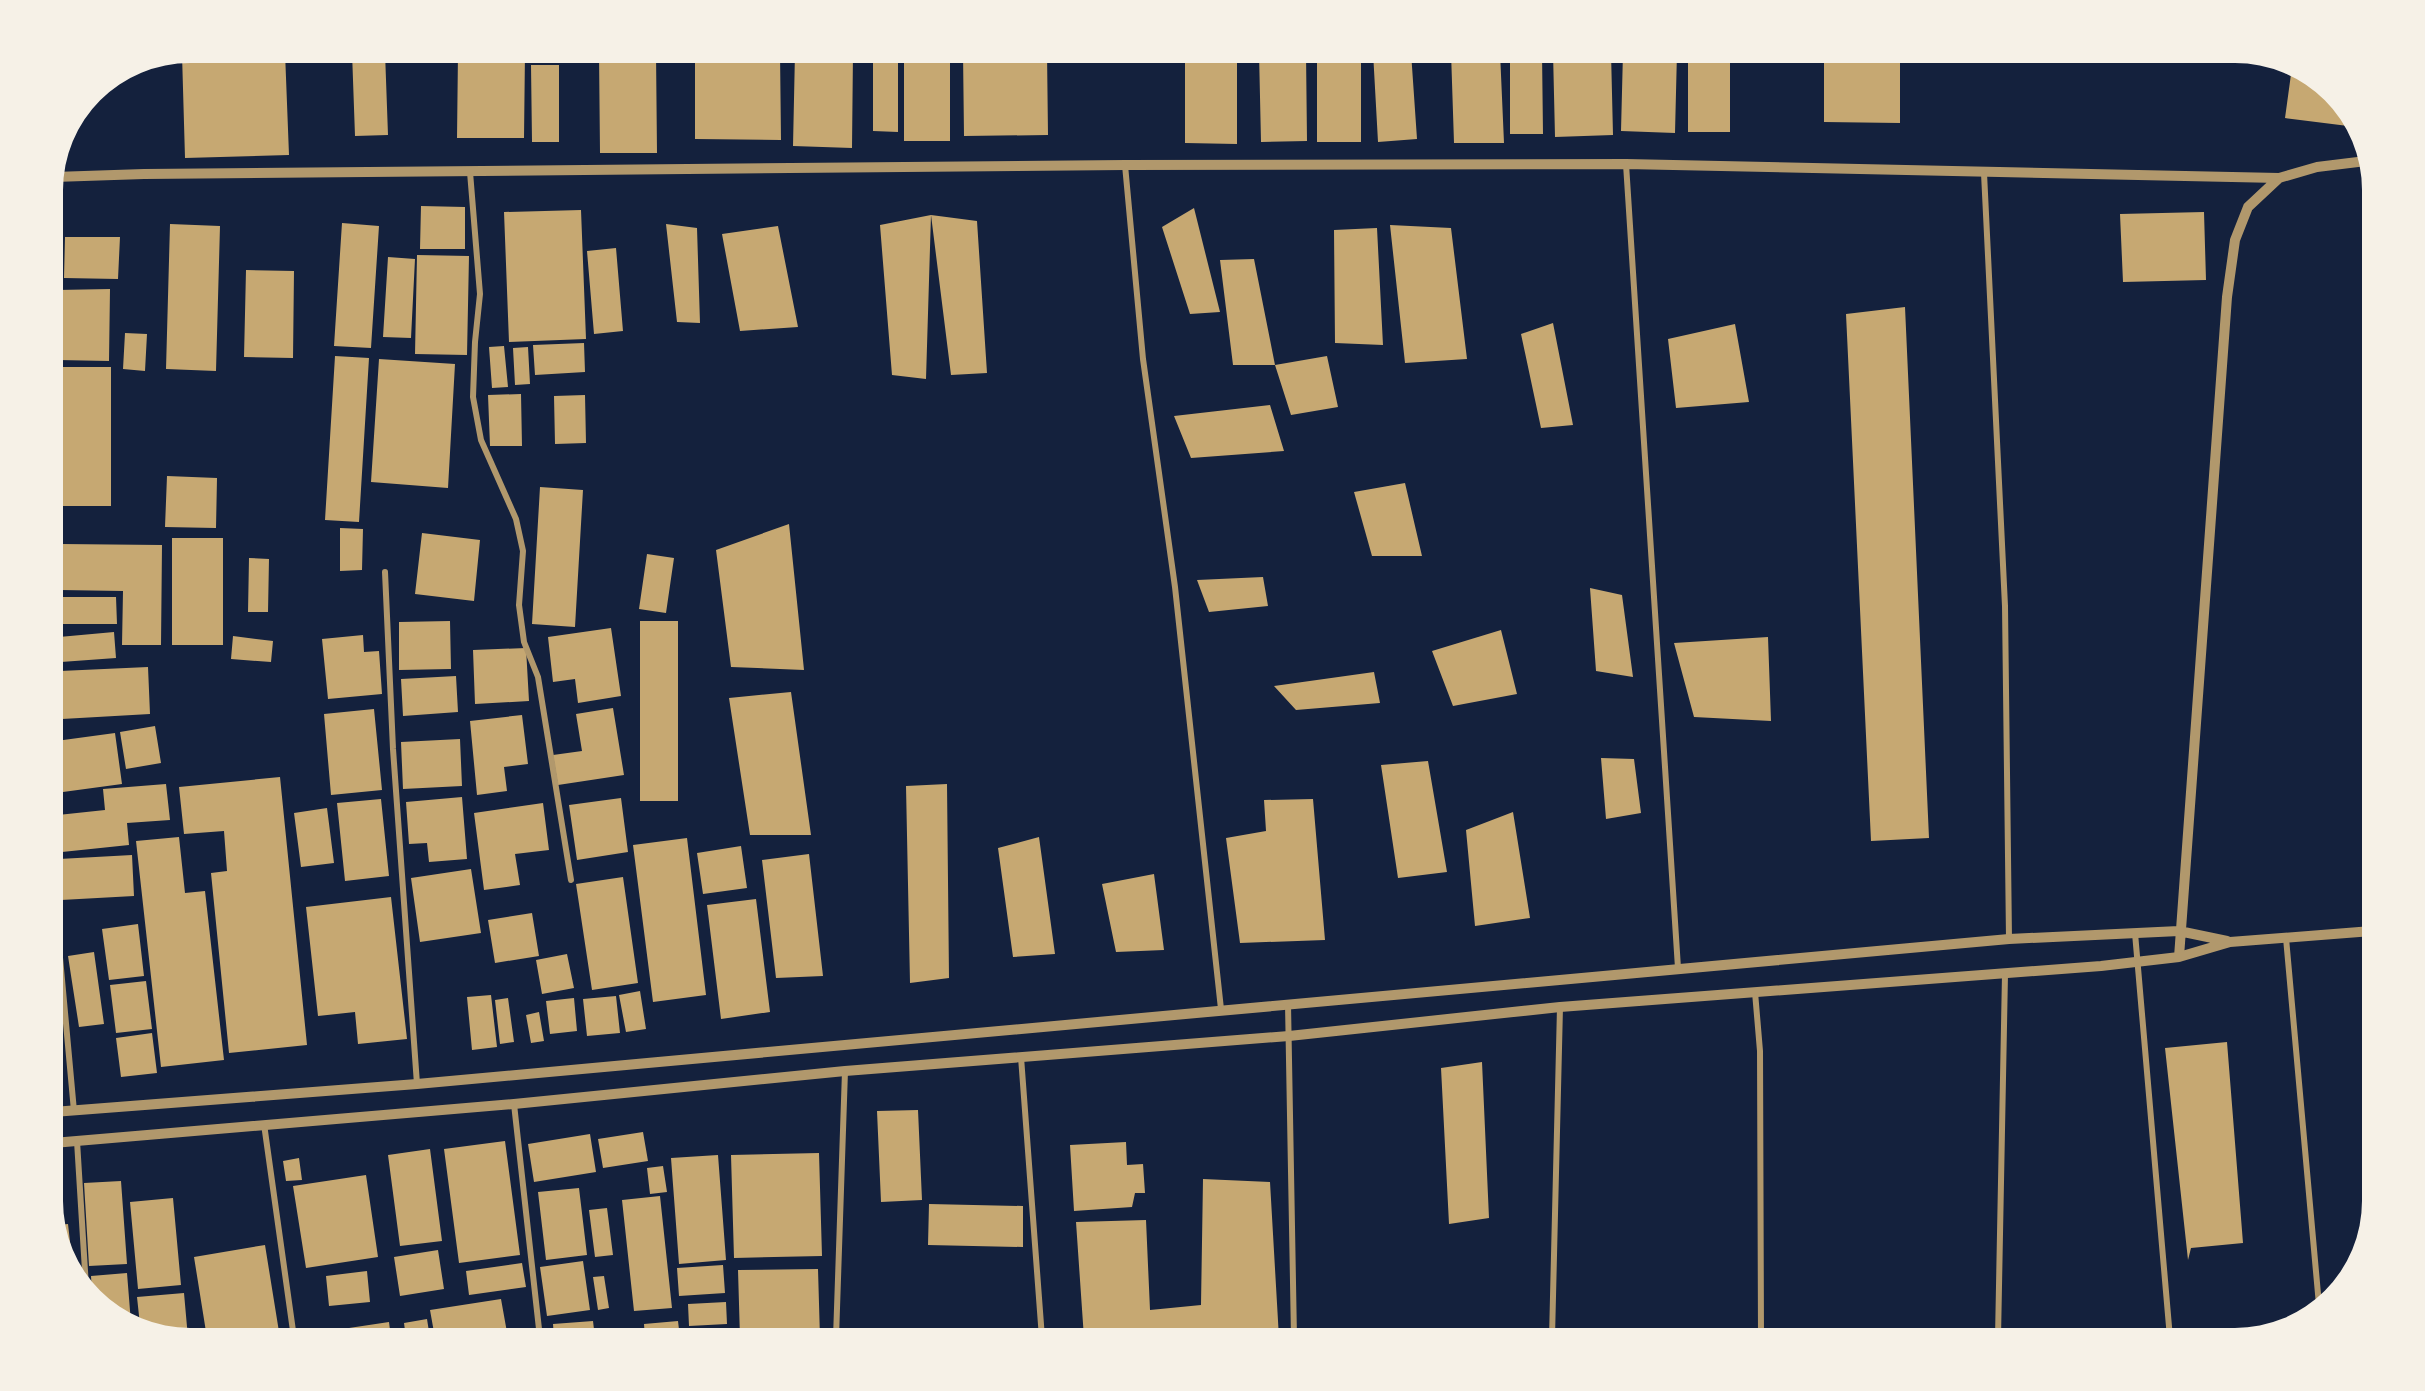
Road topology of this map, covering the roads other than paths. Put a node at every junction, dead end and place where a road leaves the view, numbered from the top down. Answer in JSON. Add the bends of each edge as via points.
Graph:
{"nodes":[{"id":1,"x":2359,"y":162,"type":"edge"},
{"id":2,"x":1626,"y":164,"type":"junction"},
{"id":3,"x":1125,"y":165,"type":"junction"},
{"id":4,"x":470,"y":172,"type":"junction"},
{"id":5,"x":1984,"y":173,"type":"junction"},
{"id":6,"x":64,"y":177,"type":"edge"},
{"id":7,"x":2279,"y":178,"type":"junction"},
{"id":8,"x":385,"y":572,"type":"dead end"},
{"id":9,"x":571,"y":880,"type":"dead end"},
{"id":10,"x":2179,"y":930,"type":"junction"},
{"id":11,"x":2362,"y":932,"type":"edge"},
{"id":12,"x":2135,"y":933,"type":"junction"},
{"id":13,"x":2286,"y":938,"type":"junction"},
{"id":14,"x":2009,"y":939,"type":"junction"},
{"id":15,"x":2230,"y":942,"type":"junction"},
{"id":16,"x":2179,"y":957,"type":"junction"},
{"id":17,"x":2137,"y":962,"type":"junction"},
{"id":18,"x":1678,"y":968,"type":"junction"},
{"id":19,"x":2005,"y":974,"type":"junction"},
{"id":20,"x":1755,"y":992,"type":"junction"},
{"id":21,"x":1288,"y":1003,"type":"junction"},
{"id":22,"x":63,"y":1006,"type":"edge"},
{"id":23,"x":1560,"y":1007,"type":"junction"},
{"id":24,"x":1221,"y":1009,"type":"junction"},
{"id":25,"x":1289,"y":1036,"type":"junction"},
{"id":26,"x":1020,"y":1057,"type":"junction"},
{"id":27,"x":845,"y":1071,"type":"junction"},
{"id":28,"x":417,"y":1084,"type":"junction"},
{"id":29,"x":514,"y":1104,"type":"junction"},
{"id":30,"x":74,"y":1111,"type":"junction"},
{"id":31,"x":63,"y":1112,"type":"edge"},
{"id":32,"x":264,"y":1125,"type":"junction"},
{"id":33,"x":77,"y":1141,"type":"junction"},
{"id":34,"x":63,"y":1142,"type":"edge"},
{"id":35,"x":85,"y":1274,"type":"edge"},
{"id":36,"x":2318,"y":1297,"type":"edge"},
{"id":37,"x":293,"y":1328,"type":"edge"},
{"id":38,"x":539,"y":1328,"type":"edge"},
{"id":39,"x":836,"y":1328,"type":"edge"},
{"id":40,"x":1041,"y":1328,"type":"edge"},
{"id":41,"x":1294,"y":1328,"type":"edge"},
{"id":42,"x":1552,"y":1328,"type":"edge"},
{"id":43,"x":1761,"y":1328,"type":"edge"},
{"id":44,"x":1998,"y":1328,"type":"edge"},
{"id":45,"x":2169,"y":1328,"type":"edge"}],
"edges":[{"from":1,"to":7,"type":"street","via":[[2317,167]]},
{"from":2,"to":3,"type":"street"},
{"from":2,"to":5,"type":"street"},
{"from":2,"to":18,"type":"street"},
{"from":3,"to":4,"type":"street"},
{"from":3,"to":24,"type":"street","via":[[1143,359],[1174,586]]},
{"from":4,"to":6,"type":"street"},
{"from":4,"to":9,"type":"street","via":[[480,294],[473,397],[481,440],[516,519],[523,551],[519,606],[524,642],[538,677]]},
{"from":5,"to":7,"type":"street"},
{"from":5,"to":14,"type":"street","via":[[2005,606]]},
{"from":7,"to":10,"type":"street","via":[[2248,207],[2235,240]]},
{"from":8,"to":28,"type":"street","via":[[393,749]]},
{"from":10,"to":12,"type":"street"},
{"from":10,"to":15,"type":"street"},
{"from":10,"to":16,"type":"street"},
{"from":11,"to":13,"type":"street"},
{"from":12,"to":14,"type":"street"},
{"from":12,"to":17,"type":"street"},
{"from":13,"to":15,"type":"street"},
{"from":13,"to":36,"type":"street"},
{"from":14,"to":18,"type":"street"},
{"from":15,"to":16,"type":"street"},
{"from":16,"to":17,"type":"street"},
{"from":17,"to":19,"type":"street"},
{"from":17,"to":45,"type":"street"},
{"from":18,"to":21,"type":"street"},
{"from":19,"to":20,"type":"street"},
{"from":19,"to":44,"type":"street"},
{"from":20,"to":23,"type":"street"},
{"from":20,"to":43,"type":"street","via":[[1761,1051]]},
{"from":21,"to":24,"type":"street"},
{"from":21,"to":25,"type":"street"},
{"from":22,"to":30,"type":"street"},
{"from":23,"to":25,"type":"street"},
{"from":23,"to":42,"type":"street"},
{"from":24,"to":28,"type":"street"},
{"from":25,"to":26,"type":"street"},
{"from":25,"to":41,"type":"street"},
{"from":26,"to":27,"type":"street"},
{"from":26,"to":40,"type":"street"},
{"from":27,"to":29,"type":"street"},
{"from":27,"to":39,"type":"street"},
{"from":28,"to":30,"type":"street"},
{"from":29,"to":32,"type":"street"},
{"from":29,"to":38,"type":"street"},
{"from":30,"to":31,"type":"street"},
{"from":32,"to":33,"type":"street"},
{"from":32,"to":37,"type":"street"},
{"from":33,"to":34,"type":"street"},
{"from":33,"to":35,"type":"street"}]}
